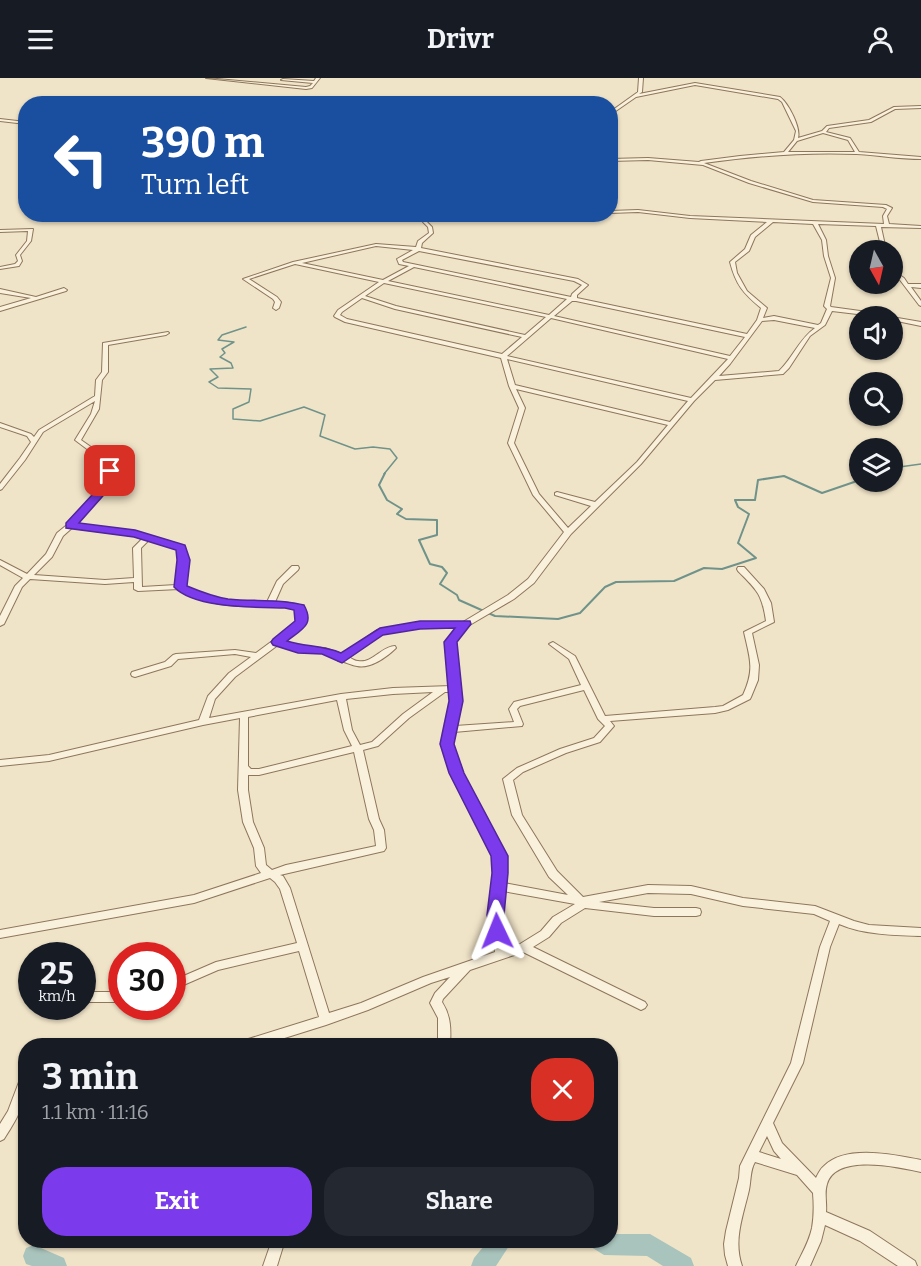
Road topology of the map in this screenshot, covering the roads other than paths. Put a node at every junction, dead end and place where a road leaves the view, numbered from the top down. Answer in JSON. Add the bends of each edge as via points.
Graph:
{"nodes":[{"id":1,"x":208,"y":78,"type":"edge"},
{"id":2,"x":237,"y":78,"type":"edge"},
{"id":3,"x":641,"y":78,"type":"edge"},
{"id":4,"x":257,"y":80,"type":"edge"},
{"id":5,"x":316,"y":80,"type":"edge"},
{"id":6,"x":636,"y":96,"type":"junction"},
{"id":7,"x":921,"y":107,"type":"edge"},
{"id":8,"x":618,"y":108,"type":"edge"},
{"id":9,"x":0,"y":120,"type":"edge"},
{"id":10,"x":18,"y":122,"type":"edge"},
{"id":11,"x":823,"y":132,"type":"junction"},
{"id":12,"x":796,"y":140,"type":"junction"},
{"id":13,"x":786,"y":152,"type":"junction"},
{"id":14,"x":858,"y":153,"type":"junction"},
{"id":15,"x":921,"y":158,"type":"edge"},
{"id":16,"x":618,"y":160,"type":"edge"},
{"id":17,"x":704,"y":163,"type":"junction"},
{"id":18,"x":618,"y":212,"type":"edge"},
{"id":19,"x":772,"y":221,"type":"junction"},
{"id":20,"x":425,"y":222,"type":"edge"},
{"id":21,"x":815,"y":223,"type":"junction"},
{"id":22,"x":878,"y":225,"type":"junction"},
{"id":23,"x":887,"y":226,"type":"junction"},
{"id":24,"x":921,"y":227,"type":"edge"},
{"id":25,"x":0,"y":231,"type":"edge"},
{"id":26,"x":882,"y":240,"type":"edge"},
{"id":27,"x":418,"y":249,"type":"junction"},
{"id":28,"x":295,"y":263,"type":"junction"},
{"id":29,"x":413,"y":266,"type":"junction"},
{"id":30,"x":0,"y":268,"type":"edge"},
{"id":31,"x":382,"y":282,"type":"junction"},
{"id":32,"x":903,"y":282,"type":"edge"},
{"id":33,"x":906,"y":285,"type":"junction"},
{"id":34,"x":921,"y":286,"type":"edge"},
{"id":35,"x":64,"y":290,"type":"dead end"},
{"id":36,"x":0,"y":291,"type":"edge"},
{"id":37,"x":34,"y":297,"type":"dead end"},
{"id":38,"x":362,"y":297,"type":"junction"},
{"id":39,"x":572,"y":299,"type":"junction"},
{"id":40,"x":921,"y":304,"type":"edge"},
{"id":41,"x":276,"y":308,"type":"dead end"},
{"id":42,"x":0,"y":309,"type":"edge"},
{"id":43,"x":830,"y":309,"type":"junction"},
{"id":44,"x":849,"y":312,"type":"edge"},
{"id":45,"x":549,"y":317,"type":"junction"},
{"id":46,"x":760,"y":320,"type":"junction"},
{"id":47,"x":903,"y":320,"type":"edge"},
{"id":48,"x":921,"y":324,"type":"edge"},
{"id":49,"x":819,"y":327,"type":"junction"},
{"id":50,"x":166,"y":333,"type":"dead end"},
{"id":51,"x":524,"y":336,"type":"junction"},
{"id":52,"x":749,"y":336,"type":"junction"},
{"id":53,"x":503,"y":356,"type":"junction"},
{"id":54,"x":731,"y":358,"type":"junction"},
{"id":55,"x":714,"y":378,"type":"junction"},
{"id":56,"x":512,"y":386,"type":"junction"},
{"id":57,"x":98,"y":397,"type":"junction"},
{"id":58,"x":692,"y":400,"type":"junction"},
{"id":59,"x":672,"y":424,"type":"junction"},
{"id":60,"x":0,"y":425,"type":"edge"},
{"id":61,"x":33,"y":441,"type":"junction"},
{"id":62,"x":0,"y":488,"type":"edge"},
{"id":63,"x":557,"y":494,"type":"dead end"},
{"id":64,"x":597,"y":505,"type":"junction"},
{"id":65,"x":70,"y":526,"type":"junction"},
{"id":66,"x":568,"y":532,"type":"junction"},
{"id":67,"x":148,"y":537,"type":"junction"},
{"id":68,"x":0,"y":562,"type":"edge"},
{"id":69,"x":295,"y":568,"type":"dead end"},
{"id":70,"x":741,"y":569,"type":"dead end"},
{"id":71,"x":27,"y":577,"type":"junction"},
{"id":72,"x":138,"y":580,"type":"junction"},
{"id":73,"x":180,"y":587,"type":"junction"},
{"id":74,"x":270,"y":603,"type":"junction"},
{"id":75,"x":0,"y":624,"type":"edge"},
{"id":76,"x":465,"y":624,"type":"junction"},
{"id":77,"x":278,"y":642,"type":"junction"},
{"id":78,"x":553,"y":644,"type":"dead end"},
{"id":79,"x":392,"y":648,"type":"dead end"},
{"id":80,"x":258,"y":656,"type":"junction"},
{"id":81,"x":342,"y":658,"type":"junction"},
{"id":82,"x":135,"y":674,"type":"dead end"},
{"id":83,"x":586,"y":687,"type":"junction"},
{"id":84,"x":455,"y":689,"type":"junction"},
{"id":85,"x":442,"y":690,"type":"junction"},
{"id":86,"x":341,"y":697,"type":"junction"},
{"id":87,"x":244,"y":714,"type":"junction"},
{"id":88,"x":602,"y":719,"type":"junction"},
{"id":89,"x":203,"y":722,"type":"junction"},
{"id":90,"x":450,"y":729,"type":"junction"},
{"id":91,"x":358,"y":749,"type":"junction"},
{"id":92,"x":0,"y":763,"type":"edge"},
{"id":93,"x":243,"y":767,"type":"junction"},
{"id":94,"x":274,"y":876,"type":"junction"},
{"id":95,"x":498,"y":886,"type":"junction"},
{"id":96,"x":581,"y":901,"type":"junction"},
{"id":97,"x":696,"y":912,"type":"dead end"},
{"id":98,"x":836,"y":919,"type":"junction"},
{"id":99,"x":921,"y":932,"type":"edge"},
{"id":100,"x":0,"y":934,"type":"edge"},
{"id":101,"x":304,"y":946,"type":"junction"},
{"id":102,"x":524,"y":947,"type":"junction"},
{"id":103,"x":498,"y":956,"type":"junction"},
{"id":104,"x":466,"y":967,"type":"junction"},
{"id":105,"x":186,"y":980,"type":"edge"},
{"id":106,"x":641,"y":1005,"type":"dead end"},
{"id":107,"x":326,"y":1020,"type":"junction"},
{"id":108,"x":268,"y":1038,"type":"edge"},
{"id":109,"x":445,"y":1038,"type":"edge"},
{"id":110,"x":18,"y":1101,"type":"edge"},
{"id":111,"x":767,"y":1123,"type":"junction"},
{"id":112,"x":0,"y":1135,"type":"edge"},
{"id":113,"x":752,"y":1155,"type":"junction"},
{"id":114,"x":921,"y":1166,"type":"edge"},
{"id":115,"x":801,"y":1172,"type":"junction"},
{"id":116,"x":819,"y":1190,"type":"junction"},
{"id":117,"x":820,"y":1216,"type":"junction"},
{"id":118,"x":276,"y":1248,"type":"edge"},
{"id":119,"x":270,"y":1266,"type":"edge"},
{"id":120,"x":735,"y":1266,"type":"edge"},
{"id":121,"x":803,"y":1266,"type":"edge"},
{"id":122,"x":910,"y":1266,"type":"edge"}],
"edges":[{"from":1,"to":4,"type":"street"},
{"from":2,"to":4,"type":"street"},
{"from":3,"to":6,"type":"street"},
{"from":4,"to":5,"type":"street","via":[[306,88]]},
{"from":6,"to":8,"type":"street"},
{"from":6,"to":12,"type":"street","via":[[697,84],[778,98],[798,131]]},
{"from":7,"to":11,"type":"street","via":[[894,108],[870,121],[828,127]]},
{"from":9,"to":10,"type":"street"},
{"from":11,"to":12,"type":"street"},
{"from":11,"to":14,"type":"street","via":[[849,139]]},
{"from":12,"to":13,"type":"street"},
{"from":13,"to":14,"type":"street"},
{"from":13,"to":17,"type":"street","via":[[747,154]]},
{"from":14,"to":15,"type":"street"},
{"from":16,"to":17,"type":"street"},
{"from":17,"to":23,"type":"street","via":[[813,201],[887,206]]},
{"from":18,"to":19,"type":"street"},
{"from":19,"to":21,"type":"street"},
{"from":19,"to":46,"type":"street","via":[[753,236],[747,250],[732,262],[745,292],[764,308]]},
{"from":20,"to":27,"type":"street","via":[[431,233]]},
{"from":21,"to":22,"type":"street"},
{"from":21,"to":43,"type":"street","via":[[824,240],[833,278],[827,306]]},
{"from":22,"to":23,"type":"street"},
{"from":22,"to":26,"type":"street"},
{"from":23,"to":24,"type":"street"},
{"from":25,"to":30,"type":"street","via":[[30,230],[18,255],[20,262],[14,267]]},
{"from":27,"to":28,"type":"street","via":[[368,245]]},
{"from":27,"to":29,"type":"street","via":[[399,259]]},
{"from":27,"to":39,"type":"street","via":[[581,281],[584,288]]},
{"from":28,"to":31,"type":"street"},
{"from":28,"to":41,"type":"street","via":[[245,280],[275,298]]},
{"from":29,"to":31,"type":"street"},
{"from":29,"to":39,"type":"street"},
{"from":31,"to":38,"type":"street"},
{"from":31,"to":45,"type":"street"},
{"from":32,"to":33,"type":"street"},
{"from":33,"to":34,"type":"street"},
{"from":33,"to":40,"type":"street"},
{"from":35,"to":42,"type":"street"},
{"from":36,"to":37,"type":"street"},
{"from":38,"to":51,"type":"street"},
{"from":38,"to":53,"type":"street","via":[[338,313],[339,318]]},
{"from":39,"to":45,"type":"street"},
{"from":39,"to":52,"type":"street"},
{"from":43,"to":44,"type":"street"},
{"from":43,"to":49,"type":"street"},
{"from":45,"to":51,"type":"street"},
{"from":45,"to":54,"type":"street"},
{"from":46,"to":49,"type":"street","via":[[774,318]]},
{"from":46,"to":52,"type":"street"},
{"from":47,"to":48,"type":"street"},
{"from":49,"to":55,"type":"street","via":[[807,336],[781,373]]},
{"from":50,"to":57,"type":"street","via":[[105,344],[105,372],[99,380]]},
{"from":51,"to":53,"type":"street"},
{"from":52,"to":54,"type":"street"},
{"from":53,"to":56,"type":"street"},
{"from":53,"to":58,"type":"street"},
{"from":54,"to":55,"type":"street"},
{"from":55,"to":58,"type":"street"},
{"from":56,"to":59,"type":"street"},
{"from":56,"to":66,"type":"street","via":[[522,408],[510,443],[536,495]]},
{"from":57,"to":61,"type":"street","via":[[40,431]]},
{"from":57,"to":65,"type":"street","via":[[88,426],[78,440],[106,460],[112,477]]},
{"from":58,"to":59,"type":"street"},
{"from":59,"to":64,"type":"street"},
{"from":60,"to":61,"type":"street","via":[[29,435]]},
{"from":61,"to":62,"type":"street"},
{"from":63,"to":64,"type":"street"},
{"from":64,"to":66,"type":"street"},
{"from":65,"to":67,"type":"street"},
{"from":65,"to":71,"type":"street"},
{"from":66,"to":76,"type":"street","via":[[531,581]]},
{"from":67,"to":72,"type":"street","via":[[137,548]]},
{"from":67,"to":73,"type":"street","via":[[181,548]]},
{"from":68,"to":71,"type":"street"},
{"from":69,"to":74,"type":"street","via":[[280,583]]},
{"from":70,"to":88,"type":"street","via":[[760,589],[770,622],[748,632],[755,665],[747,697],[715,710]]},
{"from":71,"to":72,"type":"street"},
{"from":71,"to":75,"type":"street"},
{"from":72,"to":73,"type":"street","via":[[140,590]]},
{"from":73,"to":74,"type":"street","via":[[226,603]]},
{"from":74,"to":77,"type":"street","via":[[299,608],[303,618]]},
{"from":76,"to":81,"type":"street","via":[[420,625],[380,632]]},
{"from":76,"to":84,"type":"street","via":[[450,642]]},
{"from":77,"to":80,"type":"street"},
{"from":77,"to":81,"type":"street","via":[[298,649],[325,650]]},
{"from":78,"to":83,"type":"street","via":[[572,658]]},
{"from":79,"to":81,"type":"street","via":[[363,664]]},
{"from":80,"to":82,"type":"street","via":[[235,652],[176,657],[168,664]]},
{"from":80,"to":89,"type":"street","via":[[232,675],[211,698]]},
{"from":83,"to":88,"type":"street"},
{"from":83,"to":90,"type":"street","via":[[517,704],[513,709],[519,724]]},
{"from":84,"to":85,"type":"street"},
{"from":84,"to":90,"type":"street"},
{"from":85,"to":86,"type":"street"},
{"from":85,"to":91,"type":"street","via":[[375,744]]},
{"from":86,"to":87,"type":"street"},
{"from":86,"to":91,"type":"street","via":[[348,730]]},
{"from":87,"to":89,"type":"street"},
{"from":87,"to":93,"type":"street"},
{"from":88,"to":96,"type":"street","via":[[610,726],[597,740],[563,751],[508,779],[518,815],[553,874]]},
{"from":89,"to":92,"type":"street","via":[[60,756]]},
{"from":90,"to":95,"type":"street","via":[[449,757],[500,856]]},
{"from":91,"to":93,"type":"street","via":[[259,772]]},
{"from":91,"to":94,"type":"street","via":[[380,830],[381,848],[286,869]]},
{"from":93,"to":94,"type":"street","via":[[243,790],[261,866]]},
{"from":94,"to":100,"type":"street","via":[[194,899]]},
{"from":94,"to":101,"type":"street","via":[[285,888]]},
{"from":95,"to":96,"type":"street"},
{"from":95,"to":103,"type":"street"},
{"from":96,"to":97,"type":"street","via":[[654,912]]},
{"from":96,"to":98,"type":"street","via":[[648,888],[690,890],[743,902],[800,907]]},
{"from":96,"to":102,"type":"street","via":[[545,934]]},
{"from":98,"to":99,"type":"street","via":[[869,929]]},
{"from":98,"to":111,"type":"street","via":[[825,947],[797,1063]]},
{"from":101,"to":105,"type":"street","via":[[216,966]]},
{"from":101,"to":107,"type":"street"},
{"from":102,"to":103,"type":"street"},
{"from":102,"to":106,"type":"street"},
{"from":103,"to":104,"type":"street"},
{"from":104,"to":107,"type":"street"},
{"from":104,"to":109,"type":"street","via":[[436,1003],[446,1023]]},
{"from":107,"to":108,"type":"street"},
{"from":110,"to":112,"type":"street"},
{"from":111,"to":113,"type":"street"},
{"from":111,"to":115,"type":"street","via":[[778,1148]]},
{"from":113,"to":115,"type":"street"},
{"from":113,"to":120,"type":"street","via":[[746,1166],[732,1236],[729,1256]]},
{"from":114,"to":116,"type":"street","via":[[844,1160],[827,1170]]},
{"from":115,"to":116,"type":"street"},
{"from":116,"to":117,"type":"street"},
{"from":117,"to":121,"type":"street"},
{"from":117,"to":122,"type":"street","via":[[865,1236]]},
{"from":118,"to":119,"type":"street"}]}
